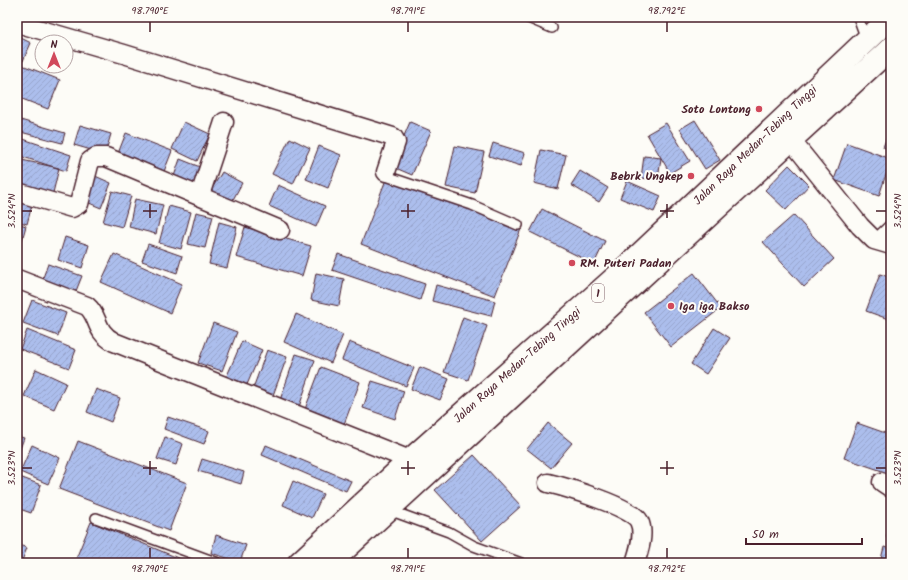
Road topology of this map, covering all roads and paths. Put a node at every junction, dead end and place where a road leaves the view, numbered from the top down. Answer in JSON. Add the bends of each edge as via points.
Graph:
{"nodes":[{"id":1,"x":526,"y":17,"type":"edge"},
{"id":2,"x":858,"y":17,"type":"edge"},
{"id":3,"x":891,"y":17,"type":"edge"},
{"id":4,"x":17,"y":23,"type":"edge"},
{"id":5,"x":552,"y":28,"type":"dead end"},
{"id":6,"x":866,"y":39,"type":"junction"},
{"id":7,"x":891,"y":48,"type":"edge"},
{"id":8,"x":224,"y":122,"type":"dead end"},
{"id":9,"x":790,"y":139,"type":"junction"},
{"id":10,"x":386,"y":172,"type":"joint"},
{"id":11,"x":17,"y":192,"type":"edge"},
{"id":12,"x":200,"y":195,"type":"junction"},
{"id":13,"x":518,"y":224,"type":"dead end"},
{"id":14,"x":891,"y":224,"type":"edge"},
{"id":15,"x":280,"y":230,"type":"dead end"},
{"id":16,"x":883,"y":243,"type":"edge"},
{"id":17,"x":17,"y":278,"type":"edge"},
{"id":18,"x":410,"y":460,"type":"junction"},
{"id":19,"x":548,"y":483,"type":"dead end"},
{"id":20,"x":389,"y":510,"type":"junction"},
{"id":21,"x":96,"y":518,"type":"dead end"},
{"id":22,"x":218,"y":563,"type":"edge"},
{"id":23,"x":299,"y":563,"type":"edge"},
{"id":24,"x":330,"y":563,"type":"edge"},
{"id":25,"x":521,"y":563,"type":"edge"},
{"id":26,"x":635,"y":563,"type":"edge"}],
"edges":[{"from":1,"to":5,"type":"lane"},
{"from":2,"to":6,"type":"lane"},
{"from":3,"to":6,"type":"highway","name":"Jalan Raya Medan-Tebing Tinggi","number":"1"},
{"from":4,"to":10,"type":"street","via":[[393,137],[396,142]]},
{"from":6,"to":18,"type":"highway","name":"Jalan Raya Medan-Tebing Tinggi","number":"1","via":[[618,275]]},
{"from":7,"to":9,"type":"highway","name":"Jalan Raya Medan-Tebing Tinggi","number":"1"},
{"from":8,"to":12,"type":"street"},
{"from":9,"to":16,"type":"street","via":[[860,226]]},
{"from":9,"to":20,"type":"highway","name":"Jalan Raya Medan-Tebing Tinggi","number":"1"},
{"from":10,"to":13,"type":"lane","via":[[389,177],[472,205]]},
{"from":11,"to":12,"type":"street","via":[[72,208],[79,204],[90,161],[96,157],[106,157]]},
{"from":12,"to":15,"type":"street"},
{"from":14,"to":16,"type":"lane"},
{"from":17,"to":18,"type":"street","via":[[87,306],[101,332],[114,342]]},
{"from":18,"to":23,"type":"highway","name":"Jalan Raya Medan-Tebing Tinggi","number":"1"},
{"from":19,"to":26,"type":"street","via":[[627,510],[638,519],[642,529]]},
{"from":20,"to":24,"type":"highway","name":"Jalan Raya Medan-Tebing Tinggi","number":"1"},
{"from":20,"to":25,"type":"lane"},
{"from":21,"to":22,"type":"lane"}]}
